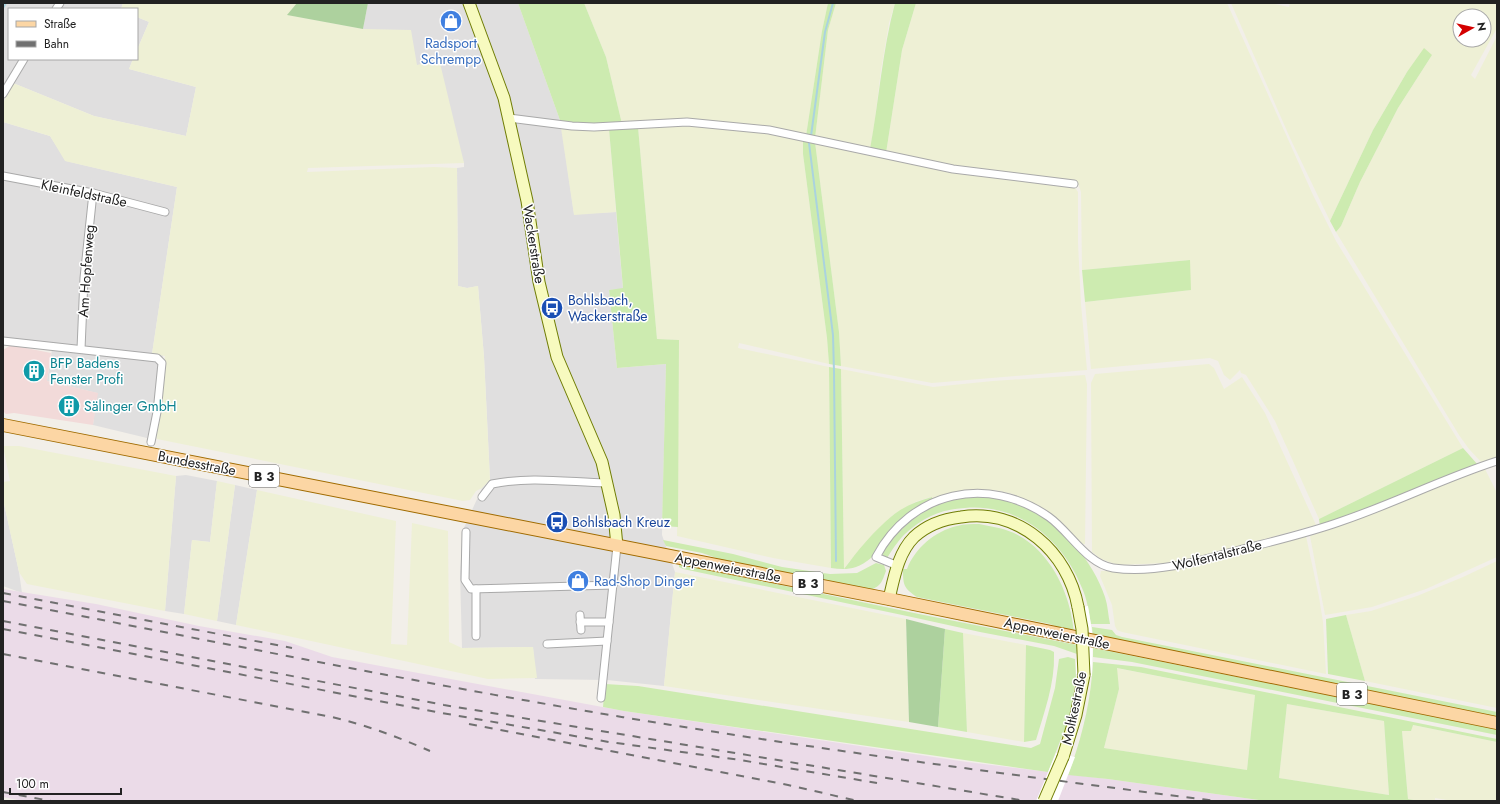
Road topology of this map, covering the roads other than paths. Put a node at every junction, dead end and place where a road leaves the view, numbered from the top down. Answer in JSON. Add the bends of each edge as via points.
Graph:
{"nodes":[{"id":1,"x":469,"y":3,"type":"edge"},
{"id":2,"x":23,"y":60,"type":"edge"},
{"id":3,"x":3,"y":94,"type":"edge"},
{"id":4,"x":509,"y":118,"type":"junction"},
{"id":5,"x":3,"y":176,"type":"edge"},
{"id":6,"x":1074,"y":184,"type":"dead end"},
{"id":7,"x":93,"y":193,"type":"junction"},
{"id":8,"x":165,"y":212,"type":"dead end"},
{"id":9,"x":3,"y":341,"type":"edge"},
{"id":10,"x":81,"y":349,"type":"junction"},
{"id":11,"x":6,"y":424,"type":"edge"},
{"id":12,"x":151,"y":442,"type":"dead end"},
{"id":13,"x":1497,"y":461,"type":"edge"},
{"id":14,"x":606,"y":483,"type":"junction"},
{"id":15,"x":482,"y":497,"type":"dead end"},
{"id":16,"x":466,"y":532,"type":"dead end"},
{"id":17,"x":617,"y":546,"type":"junction"},
{"id":18,"x":898,"y":566,"type":"junction"},
{"id":19,"x":613,"y":585,"type":"junction"},
{"id":20,"x":476,"y":589,"type":"junction"},
{"id":21,"x":889,"y":599,"type":"junction"},
{"id":22,"x":580,"y":622,"type":"dead end"},
{"id":23,"x":609,"y":622,"type":"junction"},
{"id":24,"x":476,"y":636,"type":"dead end"},
{"id":25,"x":607,"y":641,"type":"junction"},
{"id":26,"x":548,"y":644,"type":"dead end"},
{"id":27,"x":601,"y":698,"type":"dead end"},
{"id":28,"x":1497,"y":723,"type":"edge"},
{"id":29,"x":1044,"y":801,"type":"edge"}],
"edges":[{"from":1,"to":4,"type":"street","name":"Wackerstraße"},
{"from":2,"to":3,"type":"street"},
{"from":4,"to":6,"type":"street","via":[[572,126],[687,122],[769,130],[953,169]]},
{"from":4,"to":14,"type":"street","name":"Wackerstraße","via":[[527,201],[539,282],[557,357],[602,462]]},
{"from":5,"to":7,"type":"street","name":"Kleinfeldstraße"},
{"from":7,"to":8,"type":"street","name":"Kleinfeldstraße"},
{"from":7,"to":10,"type":"street","name":"Am Hopfenweg","via":[[84,278]]},
{"from":9,"to":10,"type":"street"},
{"from":10,"to":12,"type":"street","via":[[160,360],[162,364],[157,412]]},
{"from":11,"to":17,"type":"main road","name":"Bundesstraße","number":"B 3"},
{"from":13,"to":18,"type":"street","name":"Wolfentalstraße","via":[[1337,523],[1173,567],[1112,568],[1100,564],[1051,518],[1027,504],[987,493],[955,495],[933,502],[895,528],[876,557]]},
{"from":14,"to":15,"type":"street","via":[[512,480],[492,484]]},
{"from":14,"to":17,"type":"street","name":"Wackerstraße","via":[[614,515]]},
{"from":16,"to":20,"type":"street","via":[[465,580],[471,589]]},
{"from":17,"to":19,"type":"street","name":"Wackerstraße"},
{"from":17,"to":21,"type":"main road","name":"Appenweierstraße","number":"B 3"},
{"from":18,"to":21,"type":"street","name":"Moltkestraße"},
{"from":18,"to":29,"type":"street","name":"Moltkestraße","bridge":true,"via":[[914,538],[930,526],[947,519],[965,516],[985,515],[1004,519],[1022,527],[1058,558],[1076,594],[1082,629],[1084,675],[1076,715],[1063,757]]},
{"from":19,"to":20,"type":"street"},
{"from":19,"to":23,"type":"street","name":"Wackerstraße"},
{"from":20,"to":24,"type":"street"},
{"from":21,"to":28,"type":"main road","name":"Appenweierstraße","number":"B 3"},
{"from":22,"to":23,"type":"street"},
{"from":23,"to":25,"type":"street","name":"Wackerstraße"},
{"from":25,"to":26,"type":"street"},
{"from":25,"to":27,"type":"street","name":"Wackerstraße"}]}
